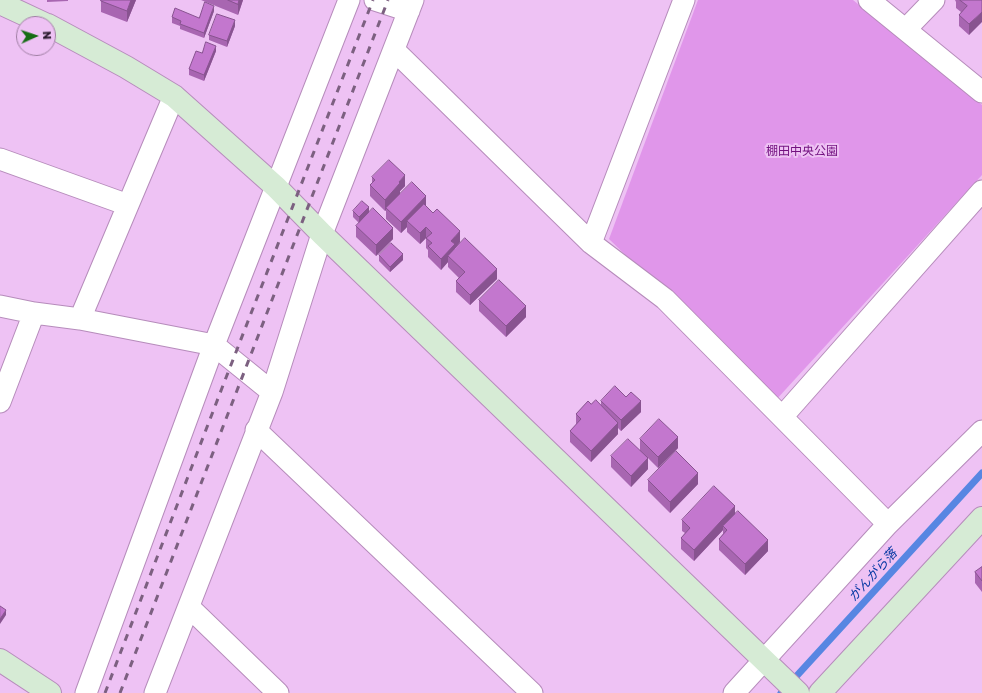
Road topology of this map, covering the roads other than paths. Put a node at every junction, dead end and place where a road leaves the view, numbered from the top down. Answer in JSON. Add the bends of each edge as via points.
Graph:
{"nodes":[{"id":1,"x":349,"y":0,"type":"edge"},
{"id":2,"x":375,"y":0,"type":"edge"},
{"id":3,"x":684,"y":0,"type":"edge"},
{"id":4,"x":869,"y":0,"type":"edge"},
{"id":5,"x":934,"y":0,"type":"edge"},
{"id":6,"x":0,"y":3,"type":"edge"},
{"id":7,"x":411,"y":6,"type":"edge"},
{"id":8,"x":28,"y":16,"type":"edge"},
{"id":9,"x":906,"y":29,"type":"junction"},
{"id":10,"x":56,"y":30,"type":"edge"},
{"id":11,"x":394,"y":50,"type":"junction"},
{"id":12,"x":982,"y":92,"type":"edge"},
{"id":13,"x":174,"y":96,"type":"junction"},
{"id":14,"x":0,"y":159,"type":"edge"},
{"id":15,"x":276,"y":187,"type":"junction"},
{"id":16,"x":982,"y":191,"type":"edge"},
{"id":17,"x":128,"y":206,"type":"junction"},
{"id":18,"x":322,"y":234,"type":"junction"},
{"id":19,"x":591,"y":243,"type":"junction"},
{"id":20,"x":0,"y":306,"type":"edge"},
{"id":21,"x":34,"y":313,"type":"junction"},
{"id":22,"x":80,"y":319,"type":"junction"},
{"id":23,"x":214,"y":345,"type":"junction"},
{"id":24,"x":272,"y":392,"type":"junction"},
{"id":25,"x":0,"y":402,"type":"edge"},
{"id":26,"x":782,"y":417,"type":"junction"},
{"id":27,"x":256,"y":430,"type":"junction"},
{"id":28,"x":982,"y":432,"type":"edge"},
{"id":29,"x":982,"y":518,"type":"edge"},
{"id":30,"x":888,"y":524,"type":"junction"},
{"id":31,"x":189,"y":607,"type":"junction"},
{"id":32,"x":0,"y":660,"type":"edge"},
{"id":33,"x":764,"y":660,"type":"junction"},
{"id":34,"x":50,"y":693,"type":"edge"},
{"id":35,"x":86,"y":693,"type":"edge"},
{"id":36,"x":155,"y":693,"type":"edge"},
{"id":37,"x":278,"y":693,"type":"edge"},
{"id":38,"x":532,"y":693,"type":"edge"},
{"id":39,"x":734,"y":693,"type":"edge"},
{"id":40,"x":798,"y":693,"type":"edge"},
{"id":41,"x":820,"y":693,"type":"edge"}],
"edges":[{"from":1,"to":15,"type":"street"},
{"from":2,"to":7,"type":"street"},
{"from":3,"to":19,"type":"street"},
{"from":4,"to":9,"type":"street"},
{"from":5,"to":9,"type":"street"},
{"from":6,"to":8,"type":"street"},
{"from":7,"to":11,"type":"street"},
{"from":9,"to":12,"type":"street"},
{"from":10,"to":13,"type":"street"},
{"from":11,"to":18,"type":"street"},
{"from":11,"to":19,"type":"street"},
{"from":13,"to":15,"type":"street"},
{"from":13,"to":17,"type":"street"},
{"from":14,"to":17,"type":"street"},
{"from":15,"to":18,"type":"street"},
{"from":15,"to":23,"type":"street"},
{"from":16,"to":26,"type":"street"},
{"from":17,"to":22,"type":"street"},
{"from":18,"to":24,"type":"street"},
{"from":18,"to":33,"type":"street"},
{"from":19,"to":26,"type":"street","via":[[665,299]]},
{"from":20,"to":21,"type":"street"},
{"from":21,"to":22,"type":"street"},
{"from":21,"to":25,"type":"street"},
{"from":22,"to":23,"type":"street"},
{"from":23,"to":24,"type":"street"},
{"from":23,"to":35,"type":"street"},
{"from":24,"to":27,"type":"street"},
{"from":26,"to":30,"type":"street"},
{"from":27,"to":31,"type":"street"},
{"from":27,"to":38,"type":"street"},
{"from":28,"to":30,"type":"street"},
{"from":29,"to":41,"type":"street"},
{"from":30,"to":33,"type":"street"},
{"from":31,"to":36,"type":"street"},
{"from":31,"to":37,"type":"street"},
{"from":32,"to":34,"type":"street"},
{"from":33,"to":39,"type":"street"},
{"from":33,"to":40,"type":"street"}]}
